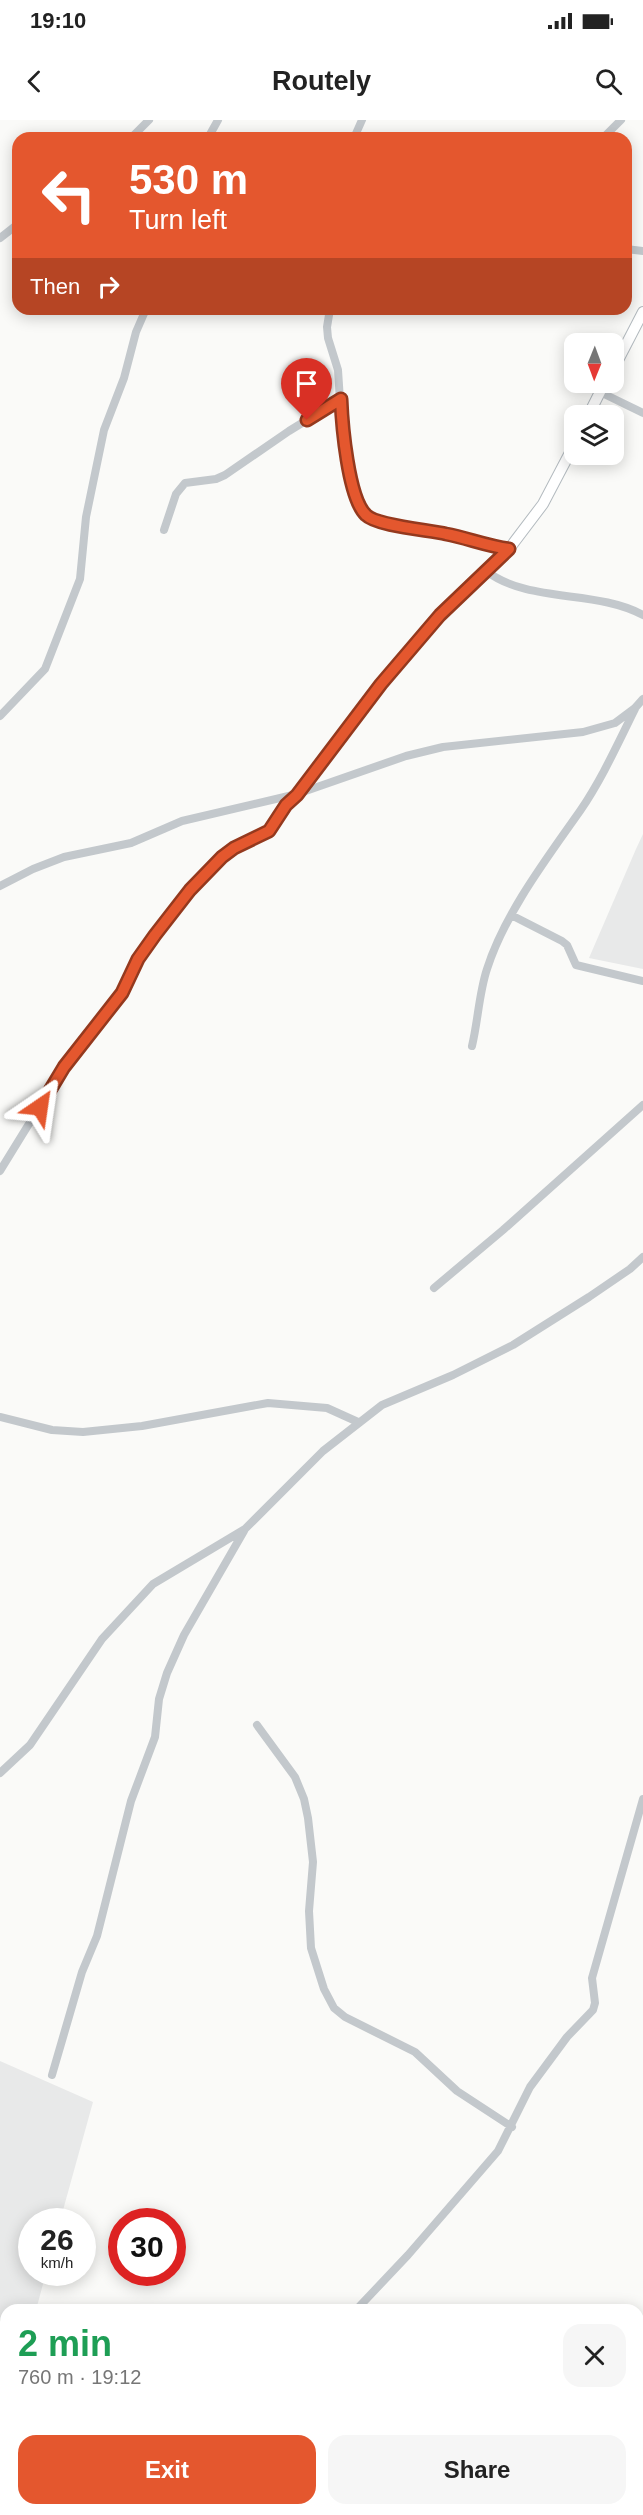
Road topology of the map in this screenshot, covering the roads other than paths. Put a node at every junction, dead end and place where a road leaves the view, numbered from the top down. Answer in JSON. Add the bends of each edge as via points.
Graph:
{"nodes":[{"id":1,"x":148,"y":120,"type":"edge"},
{"id":2,"x":621,"y":120,"type":"edge"},
{"id":3,"x":137,"y":132,"type":"edge"},
{"id":4,"x":609,"y":132,"type":"edge"},
{"id":5,"x":12,"y":229,"type":"edge"},
{"id":6,"x":0,"y":238,"type":"edge"},
{"id":7,"x":643,"y":312,"type":"edge"},
{"id":8,"x":143,"y":315,"type":"edge"},
{"id":9,"x":329,"y":315,"type":"edge"},
{"id":10,"x":624,"y":349,"type":"edge"},
{"id":11,"x":611,"y":393,"type":"edge"},
{"id":12,"x":341,"y":399,"type":"junction"},
{"id":13,"x":643,"y":413,"type":"edge"},
{"id":14,"x":564,"y":464,"type":"edge"},
{"id":15,"x":164,"y":530,"type":"dead end"},
{"id":16,"x":509,"y":549,"type":"junction"},
{"id":17,"x":486,"y":571,"type":"junction"},
{"id":18,"x":643,"y":615,"type":"edge"},
{"id":19,"x":643,"y":699,"type":"edge"},
{"id":20,"x":635,"y":708,"type":"junction"},
{"id":21,"x":0,"y":716,"type":"edge"},
{"id":22,"x":297,"y":795,"type":"junction"},
{"id":23,"x":0,"y":886,"type":"edge"},
{"id":24,"x":513,"y":916,"type":"junction"},
{"id":25,"x":643,"y":981,"type":"edge"},
{"id":26,"x":472,"y":1046,"type":"dead end"},
{"id":27,"x":643,"y":1105,"type":"edge"},
{"id":28,"x":0,"y":1171,"type":"edge"},
{"id":29,"x":643,"y":1257,"type":"edge"},
{"id":30,"x":434,"y":1288,"type":"dead end"},
{"id":31,"x":0,"y":1417,"type":"edge"},
{"id":32,"x":358,"y":1422,"type":"junction"},
{"id":33,"x":245,"y":1529,"type":"junction"},
{"id":34,"x":257,"y":1725,"type":"dead end"},
{"id":35,"x":0,"y":1773,"type":"edge"},
{"id":36,"x":643,"y":1799,"type":"edge"},
{"id":37,"x":52,"y":2075,"type":"dead end"},
{"id":38,"x":512,"y":2127,"type":"junction"},
{"id":39,"x":361,"y":2304,"type":"edge"}],
"edges":[{"from":1,"to":3,"type":"street"},
{"from":2,"to":4,"type":"street"},
{"from":5,"to":6,"type":"street"},
{"from":7,"to":10,"type":"street"},
{"from":8,"to":21,"type":"street","via":[[104,430],[86,517],[80,579],[45,669]]},
{"from":9,"to":12,"type":"street","via":[[327,327]]},
{"from":11,"to":13,"type":"street"},
{"from":12,"to":15,"type":"street","via":[[225,475],[185,483],[176,494]]},
{"from":12,"to":16,"type":"street","via":[[348,464],[359,506],[366,516]]},
{"from":14,"to":16,"type":"street","via":[[543,504]]},
{"from":16,"to":17,"type":"street"},
{"from":17,"to":18,"type":"street","via":[[508,583]]},
{"from":17,"to":22,"type":"street","via":[[440,615],[381,684]]},
{"from":19,"to":20,"type":"street"},
{"from":20,"to":22,"type":"street","via":[[615,723],[583,732],[443,747],[406,756]]},
{"from":20,"to":24,"type":"street","via":[[581,810]]},
{"from":22,"to":23,"type":"street","via":[[182,821],[131,843],[64,857]]},
{"from":22,"to":28,"type":"street","via":[[269,831],[234,848],[190,890],[138,959],[122,993],[64,1067]]},
{"from":24,"to":25,"type":"street","via":[[562,941],[576,965]]},
{"from":24,"to":26,"type":"street","via":[[487,970]]},
{"from":27,"to":30,"type":"street"},
{"from":29,"to":32,"type":"street","via":[[597,1292],[513,1345],[382,1405]]},
{"from":31,"to":32,"type":"street","via":[[52,1430],[82,1432],[142,1426],[268,1403],[327,1408]]},
{"from":32,"to":33,"type":"street","via":[[323,1451]]},
{"from":33,"to":35,"type":"street","via":[[153,1584],[102,1639],[30,1745]]},
{"from":33,"to":37,"type":"street","via":[[184,1635],[167,1673],[159,1699],[155,1737],[130,1801],[97,1936],[82,1972]]},
{"from":34,"to":38,"type":"street","via":[[295,1777],[304,1799],[312,1862],[311,1948],[334,2008],[415,2052],[457,2091]]},
{"from":36,"to":38,"type":"street","via":[[592,1977],[593,2010],[567,2037],[530,2087]]},
{"from":38,"to":39,"type":"street","via":[[464,2192]]}]}
